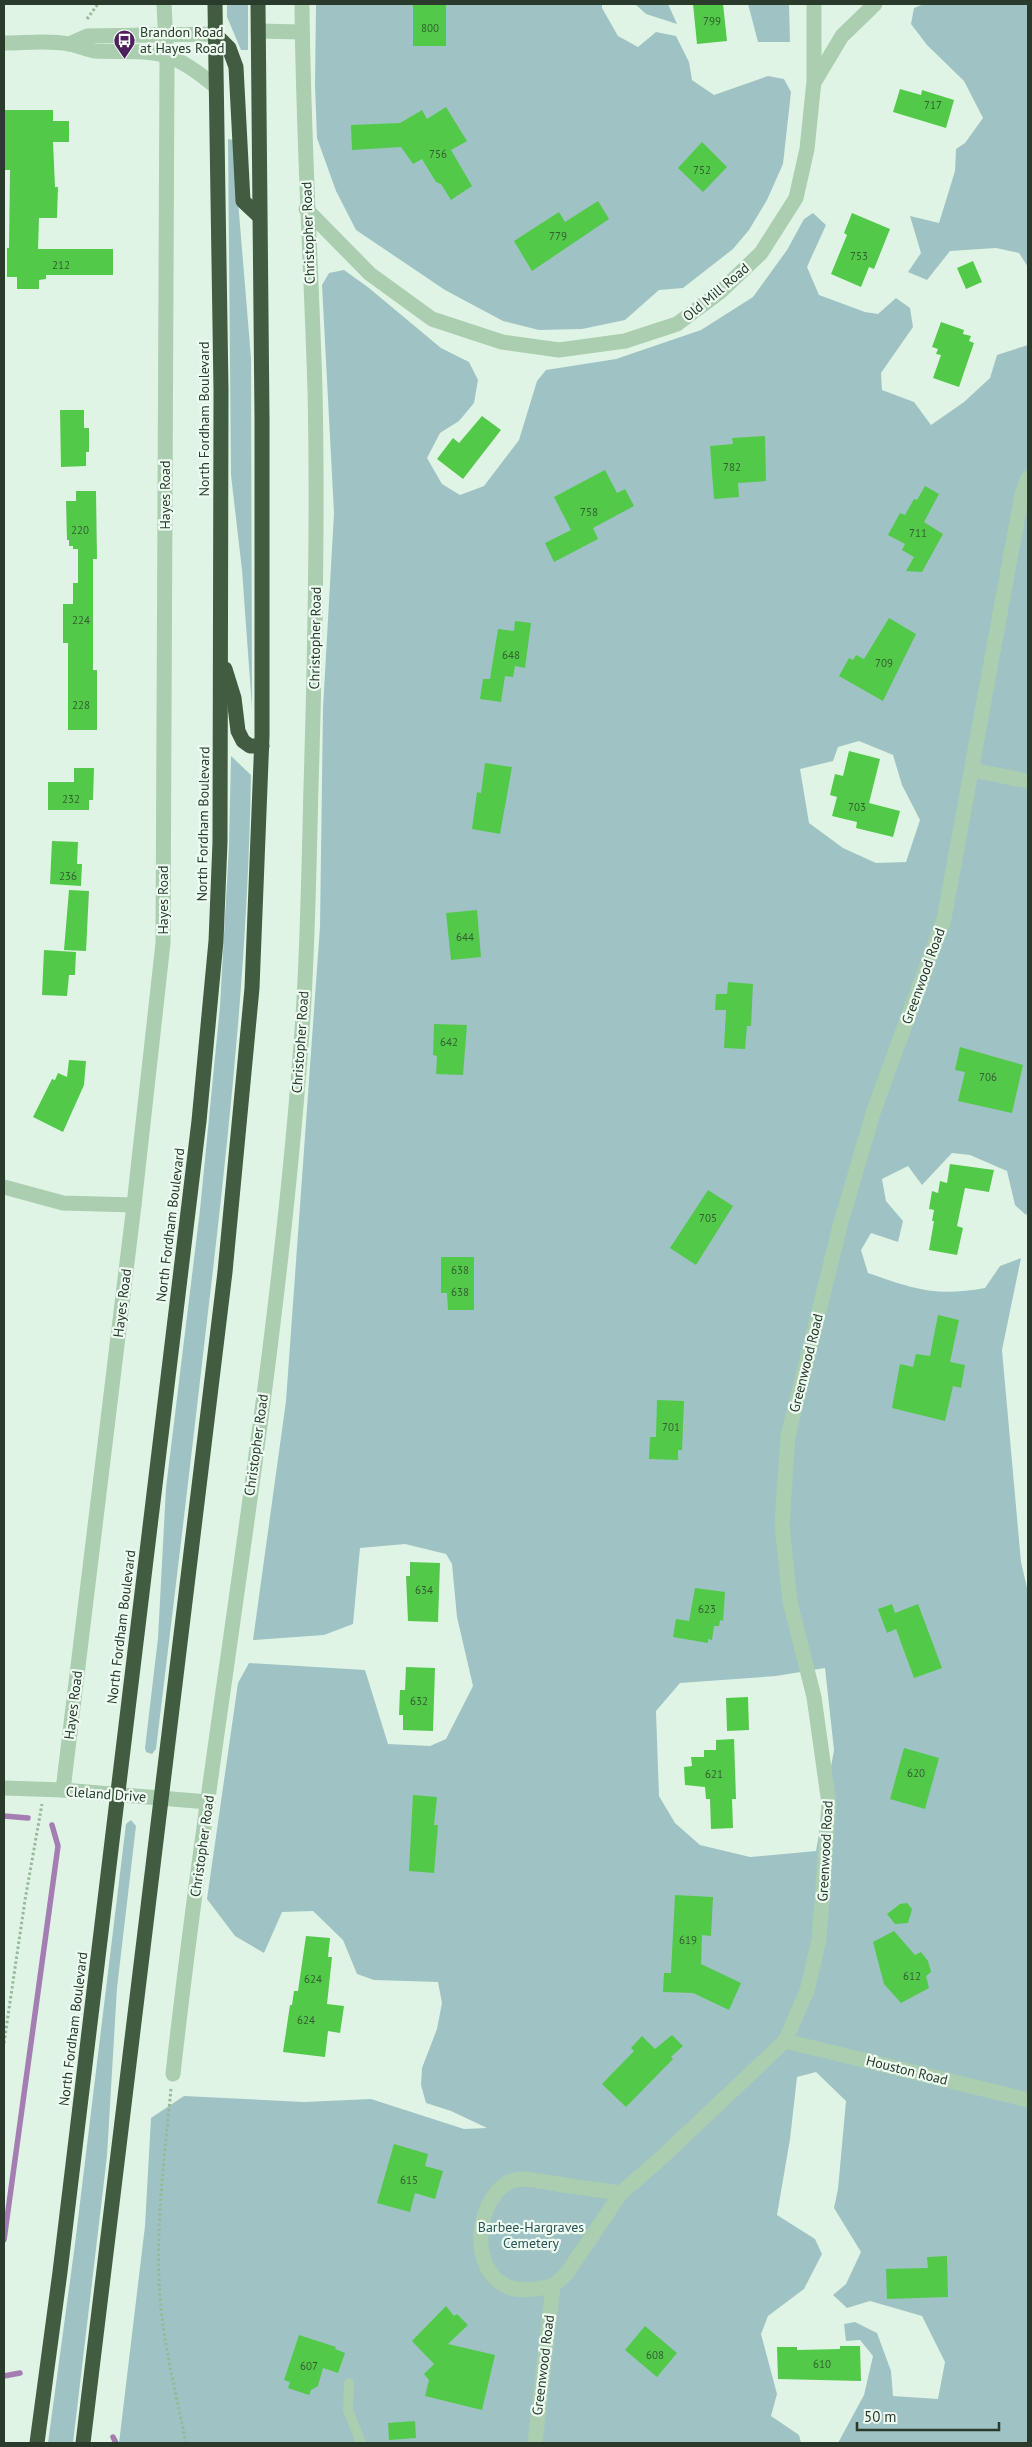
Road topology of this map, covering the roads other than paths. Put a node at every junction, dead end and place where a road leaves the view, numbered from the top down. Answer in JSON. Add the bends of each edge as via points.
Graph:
{"nodes":[{"id":1,"x":164,"y":4,"type":"edge"},
{"id":2,"x":215,"y":4,"type":"edge"},
{"id":3,"x":258,"y":4,"type":"edge"},
{"id":4,"x":302,"y":4,"type":"edge"},
{"id":5,"x":814,"y":4,"type":"edge"},
{"id":6,"x":875,"y":4,"type":"edge"},
{"id":7,"x":258,"y":31,"type":"junction"},
{"id":8,"x":302,"y":32,"type":"junction"},
{"id":9,"x":165,"y":34,"type":"junction"},
{"id":10,"x":215,"y":34,"type":"junction"},
{"id":11,"x":4,"y":43,"type":"edge"},
{"id":12,"x":69,"y":44,"type":"junction"},
{"id":13,"x":167,"y":55,"type":"junction"},
{"id":14,"x":814,"y":81,"type":"junction"},
{"id":15,"x":216,"y":87,"type":"junction"},
{"id":16,"x":306,"y":209,"type":"junction"},
{"id":17,"x":259,"y":216,"type":"junction"},
{"id":18,"x":1028,"y":478,"type":"edge"},
{"id":19,"x":220,"y":655,"type":"junction"},
{"id":20,"x":262,"y":746,"type":"junction"},
{"id":21,"x":972,"y":770,"type":"junction"},
{"id":22,"x":1028,"y":781,"type":"edge"},
{"id":23,"x":4,"y":1187,"type":"edge"},
{"id":24,"x":134,"y":1205,"type":"junction"},
{"id":25,"x":4,"y":1788,"type":"edge"},
{"id":26,"x":63,"y":1790,"type":"junction"},
{"id":27,"x":117,"y":1795,"type":"junction"},
{"id":28,"x":161,"y":1798,"type":"junction"},
{"id":29,"x":208,"y":1802,"type":"junction"},
{"id":30,"x":785,"y":2041,"type":"junction"},
{"id":31,"x":173,"y":2074,"type":"road end"},
{"id":32,"x":1028,"y":2100,"type":"edge"},
{"id":33,"x":621,"y":2193,"type":"junction"},
{"id":34,"x":553,"y":2286,"type":"junction"},
{"id":35,"x":349,"y":2382,"type":"dead end"},
{"id":36,"x":37,"y":2443,"type":"edge"},
{"id":37,"x":83,"y":2443,"type":"edge"},
{"id":38,"x":361,"y":2443,"type":"edge"},
{"id":39,"x":535,"y":2443,"type":"edge"}],
"edges":[{"from":1,"to":9,"type":"street","name":"Hayes Road"},
{"from":2,"to":10,"type":"highway","name":"North Fordham Boulevard"},
{"from":3,"to":7,"type":"highway"},
{"from":4,"to":8,"type":"street","name":"Christopher Road"},
{"from":5,"to":14,"type":"street","name":"Old Mill Road"},
{"from":6,"to":14,"type":"street","via":[[842,36]]},
{"from":7,"to":8,"type":"street"},
{"from":7,"to":17,"type":"highway"},
{"from":8,"to":16,"type":"street","name":"Christopher Road"},
{"from":9,"to":10,"type":"street"},
{"from":9,"to":12,"type":"street","via":[[87,36]]},
{"from":9,"to":13,"type":"street","name":"Hayes Road"},
{"from":10,"to":15,"type":"highway","name":"North Fordham Boulevard"},
{"from":10,"to":17,"type":"highway","via":[[229,48],[236,67],[243,201]]},
{"from":11,"to":12,"type":"street"},
{"from":12,"to":13,"type":"street","via":[[93,51],[139,50]]},
{"from":13,"to":15,"type":"street","via":[[182,61]]},
{"from":13,"to":24,"type":"street","name":"Hayes Road","via":[[163,943]]},
{"from":14,"to":16,"type":"street","name":"Old Mill Road","via":[[807,149],[796,198],[761,253],[720,292],[677,324],[625,341],[559,350],[502,342],[432,319],[370,274]]},
{"from":15,"to":19,"type":"highway","name":"North Fordham Boulevard","via":[[221,390]]},
{"from":16,"to":29,"type":"street","name":"Christopher Road","via":[[315,391],[316,638],[304,1002],[287,1212]]},
{"from":17,"to":20,"type":"highway"},
{"from":18,"to":21,"type":"street","name":"Greenwood Road","via":[[1022,494]]},
{"from":19,"to":20,"type":"highway","via":[[234,698],[238,731],[246,744]]},
{"from":19,"to":27,"type":"highway","name":"North Fordham Boulevard","via":[[220,842],[210,1027]]},
{"from":20,"to":28,"type":"highway","via":[[255,940],[240,1130]]},
{"from":21,"to":22,"type":"street"},
{"from":21,"to":30,"type":"street","name":"Greenwood Road","via":[[944,920],[874,1110],[843,1212],[788,1436],[783,1535],[790,1602],[814,1697],[829,1804],[820,1940],[807,1991]]},
{"from":23,"to":24,"type":"street","via":[[63,1203]]},
{"from":24,"to":26,"type":"street","name":"Hayes Road"},
{"from":25,"to":26,"type":"street","name":"Cleland Drive"},
{"from":26,"to":27,"type":"street","name":"Cleland Drive"},
{"from":27,"to":28,"type":"street","name":"Cleland Drive"},
{"from":27,"to":36,"type":"highway","name":"North Fordham Boulevard"},
{"from":28,"to":29,"type":"street","name":"Cleland Drive"},
{"from":28,"to":37,"type":"highway"},
{"from":29,"to":31,"type":"street","name":"Christopher Road","via":[[187,1945]]},
{"from":30,"to":32,"type":"street","name":"Houston Road"},
{"from":30,"to":33,"type":"street","name":"Greenwood Road"},
{"from":33,"to":34,"type":"street","name":"Greenwood Road","via":[[567,2273]]},
{"from":33,"to":34,"type":"street","via":[[521,2179],[504,2187],[492,2199],[481,2222],[480,2242],[484,2262],[494,2280],[512,2288],[533,2290]]},
{"from":34,"to":39,"type":"street","name":"Greenwood Road"},
{"from":35,"to":38,"type":"lane","via":[[348,2410]]}]}
